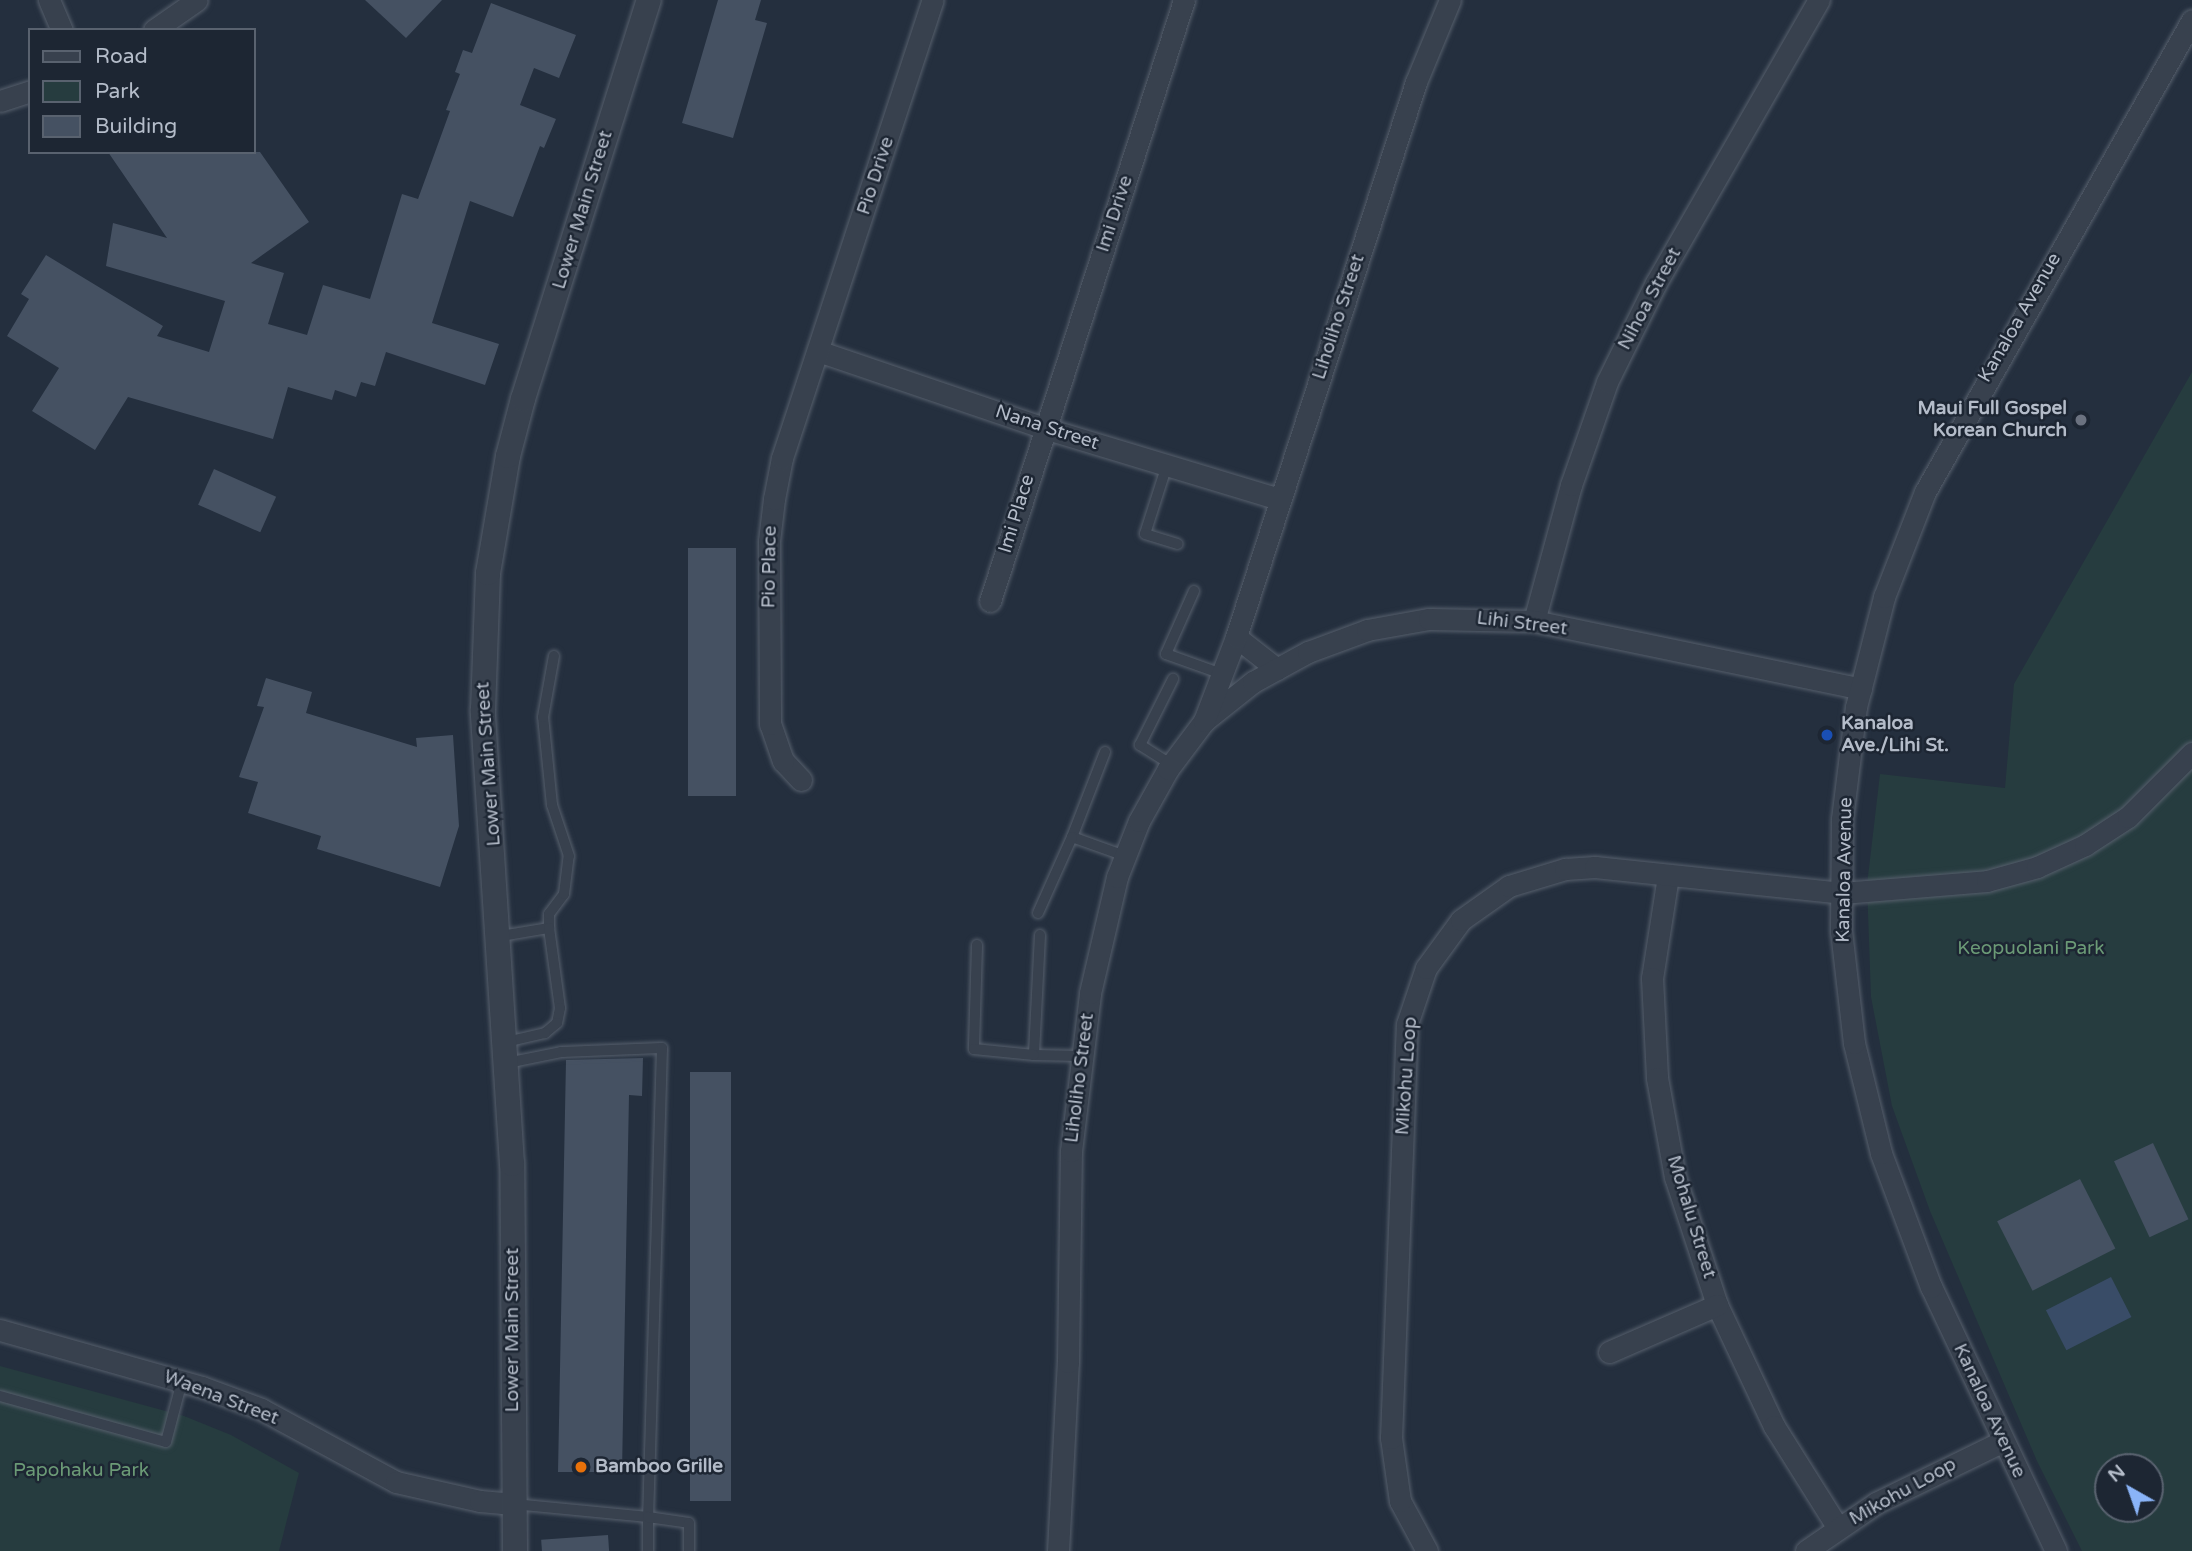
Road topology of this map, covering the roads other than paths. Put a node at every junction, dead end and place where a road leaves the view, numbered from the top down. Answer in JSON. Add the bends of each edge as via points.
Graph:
{"nodes":[{"id":1,"x":49,"y":0,"type":"edge"},
{"id":2,"x":197,"y":0,"type":"edge"},
{"id":3,"x":649,"y":0,"type":"edge"},
{"id":4,"x":933,"y":0,"type":"edge"},
{"id":5,"x":1184,"y":0,"type":"edge"},
{"id":6,"x":1450,"y":0,"type":"edge"},
{"id":7,"x":1819,"y":0,"type":"edge"},
{"id":8,"x":2192,"y":20,"type":"edge"},
{"id":9,"x":61,"y":28,"type":"edge"},
{"id":10,"x":158,"y":28,"type":"edge"},
{"id":11,"x":28,"y":92,"type":"edge"},
{"id":12,"x":0,"y":101,"type":"edge"},
{"id":13,"x":818,"y":351,"type":"junction"},
{"id":14,"x":1044,"y":428,"type":"junction"},
{"id":15,"x":1167,"y":465,"type":"junction"},
{"id":16,"x":1279,"y":499,"type":"junction"},
{"id":17,"x":1177,"y":544,"type":"dead end"},
{"id":18,"x":1194,"y":591,"type":"dead end"},
{"id":19,"x":990,"y":601,"type":"dead end"},
{"id":20,"x":1534,"y":621,"type":"junction"},
{"id":21,"x":1236,"y":637,"type":"junction"},
{"id":22,"x":554,"y":656,"type":"dead end"},
{"id":23,"x":1277,"y":668,"type":"junction"},
{"id":24,"x":1222,"y":674,"type":"junction"},
{"id":25,"x":1173,"y":679,"type":"dead end"},
{"id":26,"x":1861,"y":689,"type":"junction"},
{"id":27,"x":1204,"y":721,"type":"junction"},
{"id":28,"x":1105,"y":752,"type":"dead end"},
{"id":29,"x":2192,"y":752,"type":"edge"},
{"id":30,"x":1172,"y":765,"type":"junction"},
{"id":31,"x":801,"y":780,"type":"dead end"},
{"id":32,"x":1072,"y":837,"type":"junction"},
{"id":33,"x":1125,"y":856,"type":"junction"},
{"id":34,"x":1668,"y":876,"type":"junction"},
{"id":35,"x":1842,"y":893,"type":"junction"},
{"id":36,"x":1038,"y":913,"type":"dead end"},
{"id":37,"x":549,"y":929,"type":"junction"},
{"id":38,"x":1040,"y":935,"type":"dead end"},
{"id":39,"x":501,"y":936,"type":"junction"},
{"id":40,"x":977,"y":945,"type":"dead end"},
{"id":41,"x":507,"y":1052,"type":"junction"},
{"id":42,"x":1034,"y":1055,"type":"junction"},
{"id":43,"x":1080,"y":1056,"type":"junction"},
{"id":44,"x":1717,"y":1305,"type":"junction"},
{"id":45,"x":0,"y":1330,"type":"edge"},
{"id":46,"x":1609,"y":1352,"type":"dead end"},
{"id":47,"x":181,"y":1381,"type":"junction"},
{"id":48,"x":0,"y":1396,"type":"edge"},
{"id":49,"x":2003,"y":1441,"type":"junction"},
{"id":50,"x":514,"y":1504,"type":"junction"},
{"id":51,"x":648,"y":1517,"type":"junction"},
{"id":52,"x":1838,"y":1528,"type":"junction"},
{"id":53,"x":515,"y":1551,"type":"edge"},
{"id":54,"x":648,"y":1551,"type":"edge"},
{"id":55,"x":689,"y":1551,"type":"edge"},
{"id":56,"x":1058,"y":1551,"type":"edge"},
{"id":57,"x":1427,"y":1551,"type":"edge"},
{"id":58,"x":1807,"y":1551,"type":"edge"},
{"id":59,"x":2056,"y":1551,"type":"edge"}],
"edges":[{"from":1,"to":9,"type":"street"},
{"from":2,"to":10,"type":"street"},
{"from":3,"to":39,"type":"street","name":"Lower Main Street","via":[[520,410],[488,573],[483,710]]},
{"from":4,"to":13,"type":"street","name":"Pio Drive"},
{"from":5,"to":14,"type":"street","name":"Imi Drive"},
{"from":6,"to":16,"type":"street","name":"Liholiho Street","via":[[1416,82]]},
{"from":7,"to":20,"type":"street","name":"Nihoa Street","via":[[1656,284],[1607,382],[1571,485]]},
{"from":8,"to":26,"type":"street","name":"Kanaloa Avenue","via":[[1925,492],[1884,597]]},
{"from":11,"to":12,"type":"street"},
{"from":13,"to":14,"type":"street","name":"Nana Street"},
{"from":13,"to":31,"type":"street","name":"Pio Place","via":[[782,458],[769,541],[770,724],[783,761]]},
{"from":14,"to":15,"type":"street","name":"Nana Street"},
{"from":14,"to":19,"type":"street","name":"Imi Place"},
{"from":15,"to":16,"type":"street","name":"Nana Street"},
{"from":15,"to":17,"type":"lane","via":[[1145,534]]},
{"from":16,"to":21,"type":"street","name":"Liholiho Street"},
{"from":18,"to":24,"type":"lane","via":[[1166,654]]},
{"from":20,"to":23,"type":"street","name":"Lihi Street","via":[[1492,617],[1417,621],[1367,630]]},
{"from":20,"to":26,"type":"street","name":"Lihi Street"},
{"from":21,"to":23,"type":"street"},
{"from":21,"to":24,"type":"street","name":"Liholiho Street"},
{"from":22,"to":37,"type":"lane","via":[[543,717],[552,805],[569,856],[564,894],[549,914]]},
{"from":23,"to":27,"type":"street","name":"Lihi Street"},
{"from":24,"to":27,"type":"street","name":"Liholiho Street"},
{"from":25,"to":30,"type":"lane","via":[[1140,745]]},
{"from":26,"to":35,"type":"street","name":"Kanaloa Avenue","via":[[1842,819]]},
{"from":27,"to":30,"type":"street","name":"Liholiho Street"},
{"from":28,"to":32,"type":"lane"},
{"from":29,"to":35,"type":"street","name":"Mikohu Loop","via":[[2128,817],[2085,845],[2037,867],[1987,881],[1936,888]]},
{"from":30,"to":33,"type":"street","name":"Liholiho Street","via":[[1139,821]]},
{"from":32,"to":33,"type":"lane"},
{"from":32,"to":36,"type":"lane"},
{"from":33,"to":43,"type":"street","name":"Liholiho Street","via":[[1090,993]]},
{"from":34,"to":35,"type":"street","name":"Mikohu Loop"},
{"from":34,"to":44,"type":"street","name":"Mohalu Street","via":[[1652,978],[1657,1078],[1675,1177]]},
{"from":34,"to":57,"type":"street","name":"Mikohu Loop","via":[[1565,869],[1509,886],[1483,901],[1454,928],[1426,968],[1414,995],[1407,1024],[1391,1438],[1400,1501]]},
{"from":35,"to":49,"type":"street","name":"Kanaloa Avenue","via":[[1841,931],[1854,1043],[1881,1153],[1931,1287]]},
{"from":37,"to":39,"type":"lane"},
{"from":37,"to":41,"type":"lane","via":[[560,1008],[557,1023]]},
{"from":38,"to":42,"type":"lane"},
{"from":39,"to":41,"type":"street","name":"Lower Main Street"},
{"from":40,"to":42,"type":"lane","via":[[974,1049]]},
{"from":41,"to":50,"type":"street","name":"Lower Main Street"},
{"from":41,"to":51,"type":"lane","via":[[662,1048]]},
{"from":42,"to":43,"type":"lane"},
{"from":43,"to":56,"type":"street","name":"Liholiho Street","via":[[1071,1151],[1068,1363]]},
{"from":44,"to":46,"type":"street"},
{"from":44,"to":52,"type":"street","name":"Mohalu Street","via":[[1774,1426]]},
{"from":45,"to":47,"type":"street","name":"Waena Street"},
{"from":47,"to":48,"type":"lane","via":[[166,1442]]},
{"from":47,"to":50,"type":"street","name":"Waena Street","via":[[261,1409],[396,1482]]},
{"from":49,"to":52,"type":"street","name":"Mikohu Loop","via":[[1916,1481]]},
{"from":49,"to":59,"type":"street","name":"Kanaloa Avenue"},
{"from":50,"to":51,"type":"lane"},
{"from":50,"to":53,"type":"street","name":"Lower Main Street"},
{"from":51,"to":54,"type":"lane"},
{"from":51,"to":55,"type":"lane","via":[[689,1523]]},
{"from":52,"to":58,"type":"street","name":"Mikohu Loop"}]}
